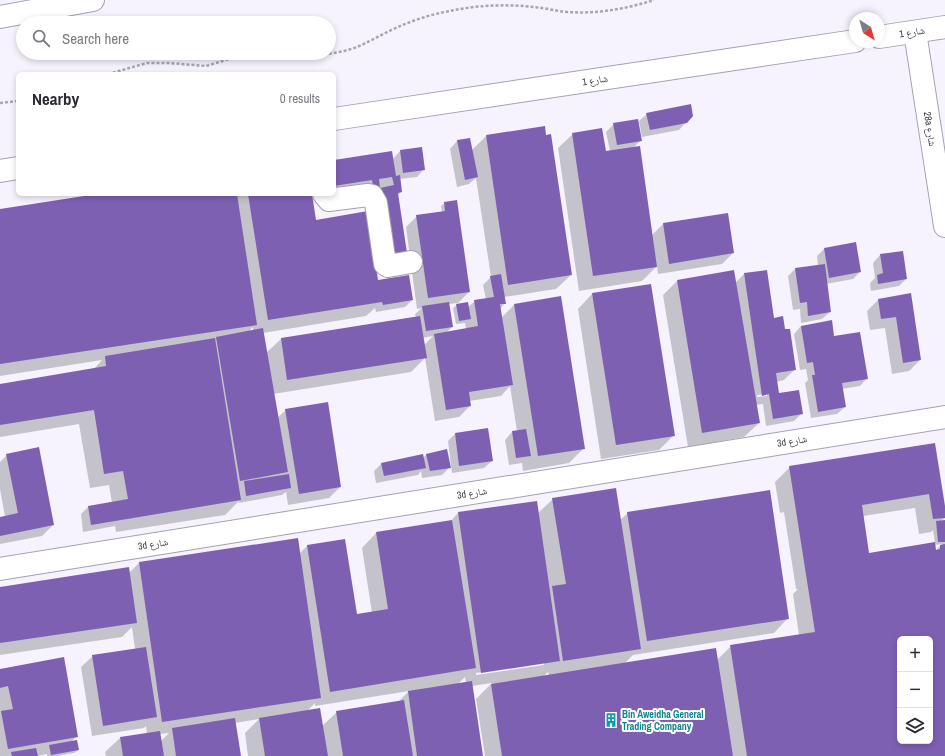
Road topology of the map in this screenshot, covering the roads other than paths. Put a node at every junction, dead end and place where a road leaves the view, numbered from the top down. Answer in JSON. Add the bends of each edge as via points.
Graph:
{"nodes":[{"id":1,"x":93,"y":0,"type":"edge"},
{"id":2,"x":0,"y":17,"type":"edge"},
{"id":3,"x":945,"y":27,"type":"edge"},
{"id":4,"x":915,"y":32,"type":"junction"},
{"id":5,"x":885,"y":36,"type":"edge"},
{"id":6,"x":849,"y":42,"type":"edge"},
{"id":7,"x":336,"y":119,"type":"edge"},
{"id":8,"x":16,"y":168,"type":"edge"},
{"id":9,"x":0,"y":171,"type":"edge"},
{"id":10,"x":326,"y":196,"type":"edge"},
{"id":11,"x":945,"y":226,"type":"edge"},
{"id":12,"x":411,"y":262,"type":"dead end"},
{"id":13,"x":945,"y":417,"type":"edge"},
{"id":14,"x":0,"y":569,"type":"edge"}],
"edges":[{"from":1,"to":2,"type":"main road"},
{"from":3,"to":4,"type":"main road","name":"شارع 1"},
{"from":4,"to":5,"type":"main road","name":"شارع 1"},
{"from":4,"to":11,"type":"main road","name":"28a شارع"},
{"from":6,"to":7,"type":"main road","name":"شارع 1"},
{"from":8,"to":9,"type":"main road"},
{"from":10,"to":12,"type":"main road","via":[[329,200],[372,196],[376,204],[385,264],[388,266]]},
{"from":13,"to":14,"type":"main road","name":"3d شارع"}]}
